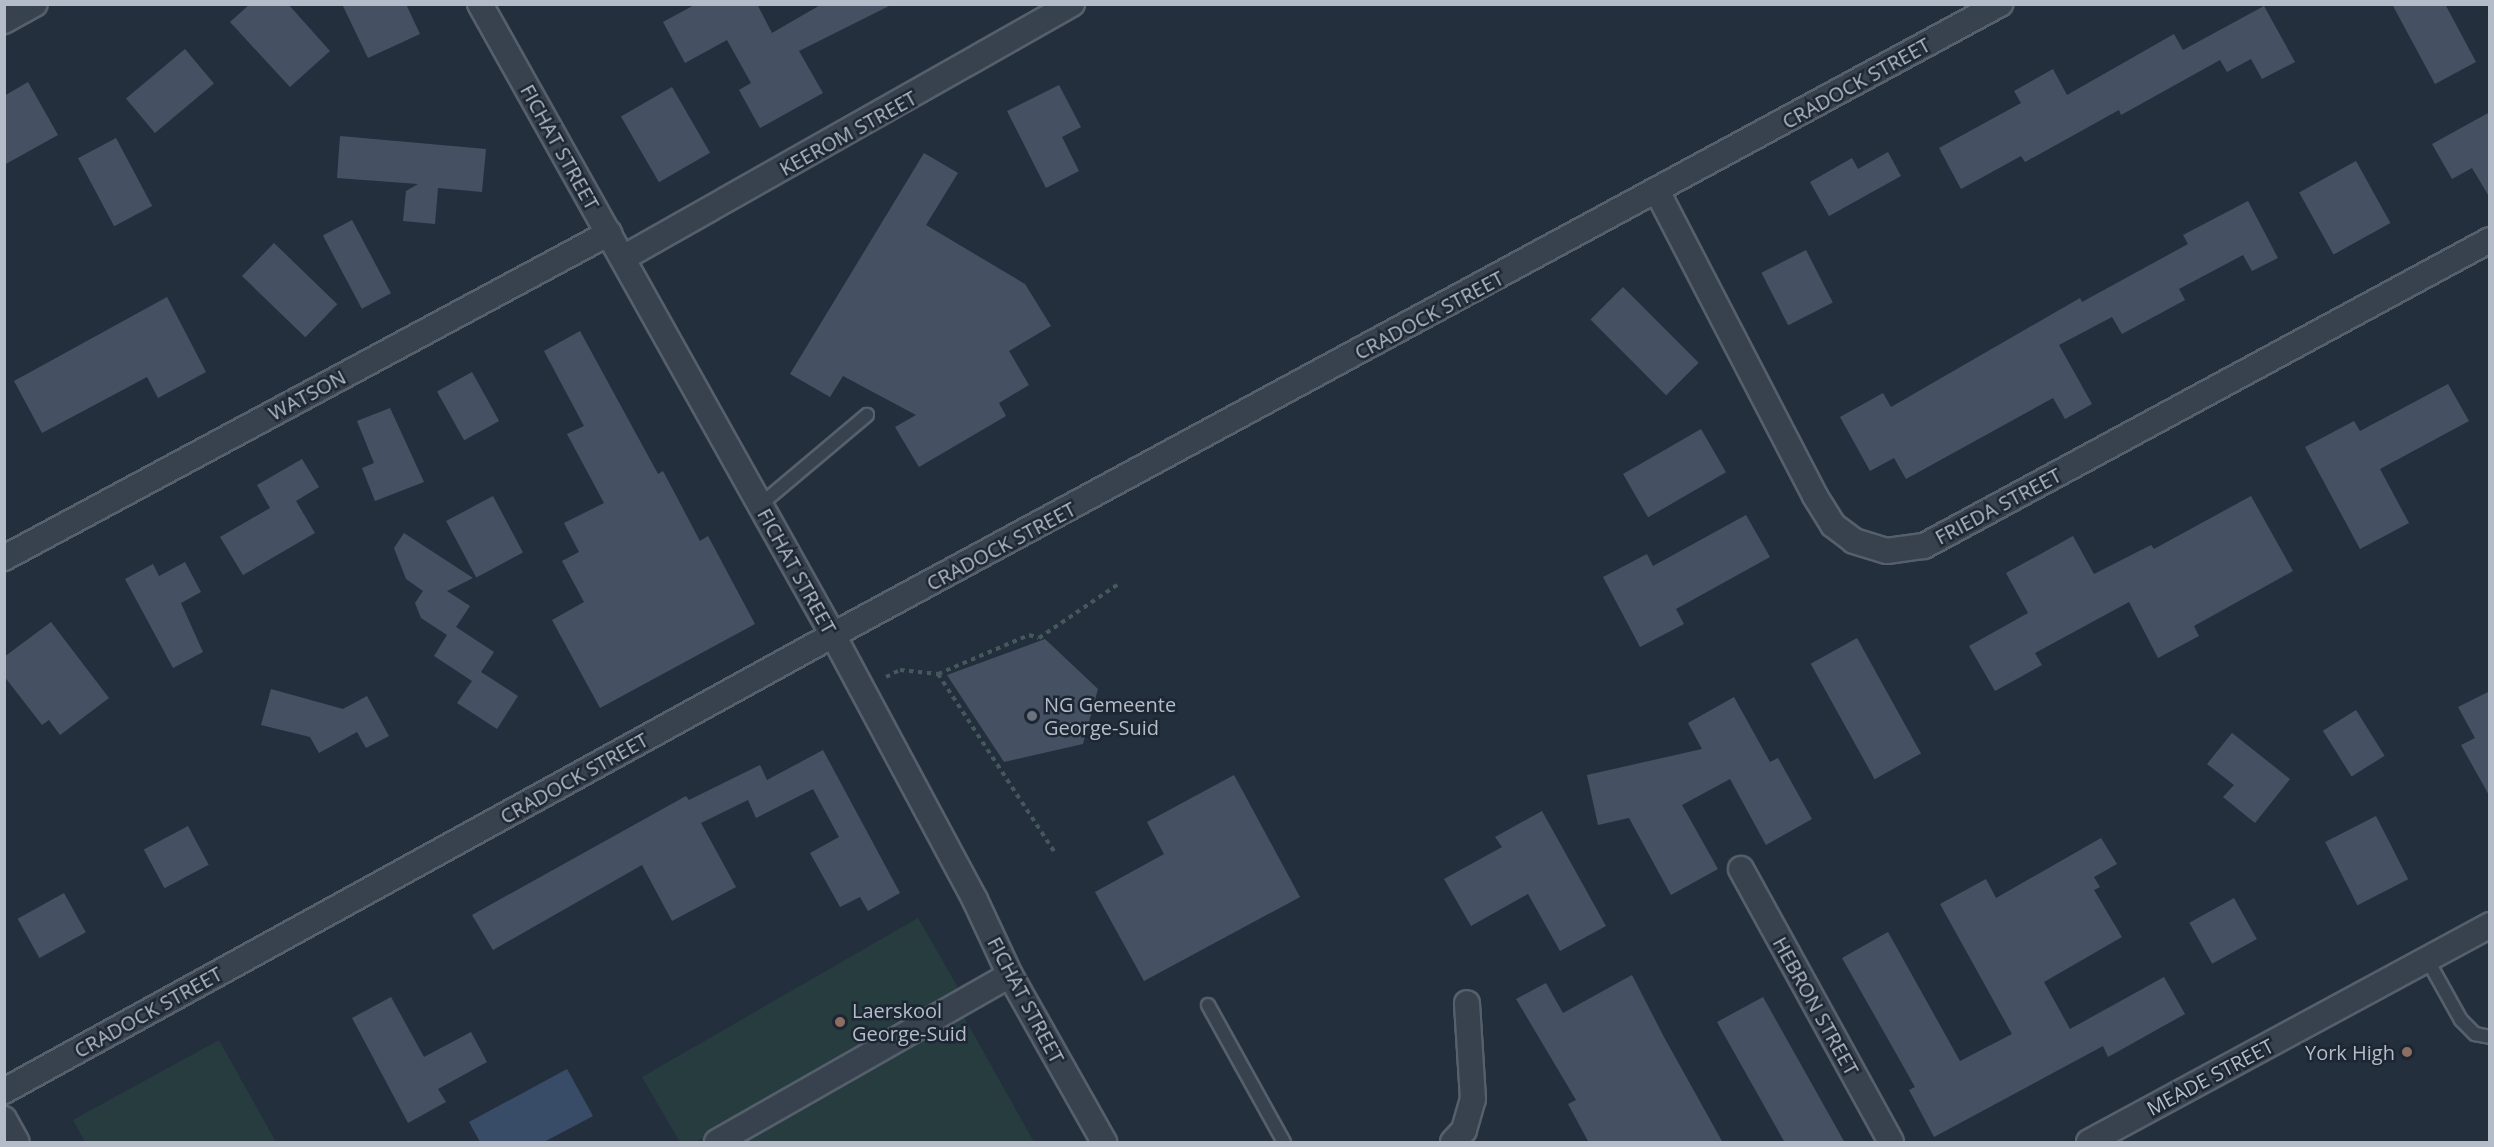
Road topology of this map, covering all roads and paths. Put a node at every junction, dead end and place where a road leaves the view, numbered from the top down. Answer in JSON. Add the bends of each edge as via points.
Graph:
{"nodes":[{"id":1,"x":35,"y":4,"type":"edge"},
{"id":2,"x":480,"y":4,"type":"edge"},
{"id":3,"x":1072,"y":4,"type":"edge"},
{"id":4,"x":2000,"y":4,"type":"edge"},
{"id":5,"x":4,"y":21,"type":"edge"},
{"id":6,"x":1658,"y":191,"type":"junction"},
{"id":7,"x":609,"y":233,"type":"junction"},
{"id":8,"x":2490,"y":240,"type":"edge"},
{"id":9,"x":623,"y":258,"type":"junction"},
{"id":10,"x":867,"y":415,"type":"dead end"},
{"id":11,"x":760,"y":505,"type":"junction"},
{"id":12,"x":4,"y":558,"type":"edge"},
{"id":13,"x":1120,"y":583,"type":"dead end"},
{"id":14,"x":833,"y":635,"type":"junction"},
{"id":15,"x":938,"y":674,"type":"junction"},
{"id":16,"x":862,"y":689,"type":"junction"},
{"id":17,"x":1056,"y":854,"type":"dead end"},
{"id":18,"x":1741,"y":869,"type":"dead end"},
{"id":19,"x":2490,"y":925,"type":"edge"},
{"id":20,"x":2427,"y":959,"type":"junction"},
{"id":21,"x":1010,"y":975,"type":"junction"},
{"id":22,"x":1467,"y":1003,"type":"dead end"},
{"id":23,"x":1208,"y":1005,"type":"dead end"},
{"id":24,"x":2490,"y":1037,"type":"edge"},
{"id":25,"x":4,"y":1091,"type":"edge"},
{"id":26,"x":4,"y":1119,"type":"edge"},
{"id":27,"x":18,"y":1143,"type":"edge"},
{"id":28,"x":717,"y":1143,"type":"edge"},
{"id":29,"x":1104,"y":1143,"type":"edge"},
{"id":30,"x":1284,"y":1143,"type":"edge"},
{"id":31,"x":1453,"y":1143,"type":"edge"},
{"id":32,"x":1891,"y":1143,"type":"edge"},
{"id":33,"x":2089,"y":1143,"type":"edge"}],
"edges":[{"from":1,"to":5,"type":"street"},
{"from":2,"to":7,"type":"street","name":"FICHAT STREET"},
{"from":3,"to":9,"type":"street","name":"KEEROM STREET"},
{"from":4,"to":6,"type":"street","name":"CRADOCK STREET"},
{"from":6,"to":8,"type":"street","name":"FRIEDA STREET","via":[[1833,525],[1854,541],[1887,551],[1924,546]]},
{"from":6,"to":14,"type":"street","name":"CRADOCK STREET"},
{"from":7,"to":9,"type":"street","name":"FICHAT STREET"},
{"from":7,"to":12,"type":"street","name":"WATSON"},
{"from":9,"to":11,"type":"street","name":"FICHAT STREET"},
{"from":10,"to":11,"type":"lane"},
{"from":11,"to":14,"type":"street","name":"FICHAT STREET"},
{"from":13,"to":15,"type":"path","via":[[1039,638],[1029,634]]},
{"from":14,"to":16,"type":"street","name":"FICHAT STREET"},
{"from":14,"to":25,"type":"street","name":"CRADOCK STREET"},
{"from":15,"to":16,"type":"path","via":[[900,670]]},
{"from":15,"to":17,"type":"path"},
{"from":16,"to":21,"type":"street","name":"FICHAT STREET","via":[[975,900]]},
{"from":18,"to":32,"type":"street","name":"HEBRON STREET"},
{"from":19,"to":20,"type":"street","name":"MEADE STREET"},
{"from":20,"to":24,"type":"lane","via":[[2461,1020],[2475,1034]]},
{"from":20,"to":33,"type":"street","name":"MEADE STREET"},
{"from":21,"to":28,"type":"street"},
{"from":21,"to":29,"type":"street","name":"FICHAT STREET"},
{"from":22,"to":31,"type":"street","via":[[1473,1099],[1464,1130]]},
{"from":23,"to":30,"type":"lane"},
{"from":26,"to":27,"type":"street"}]}
